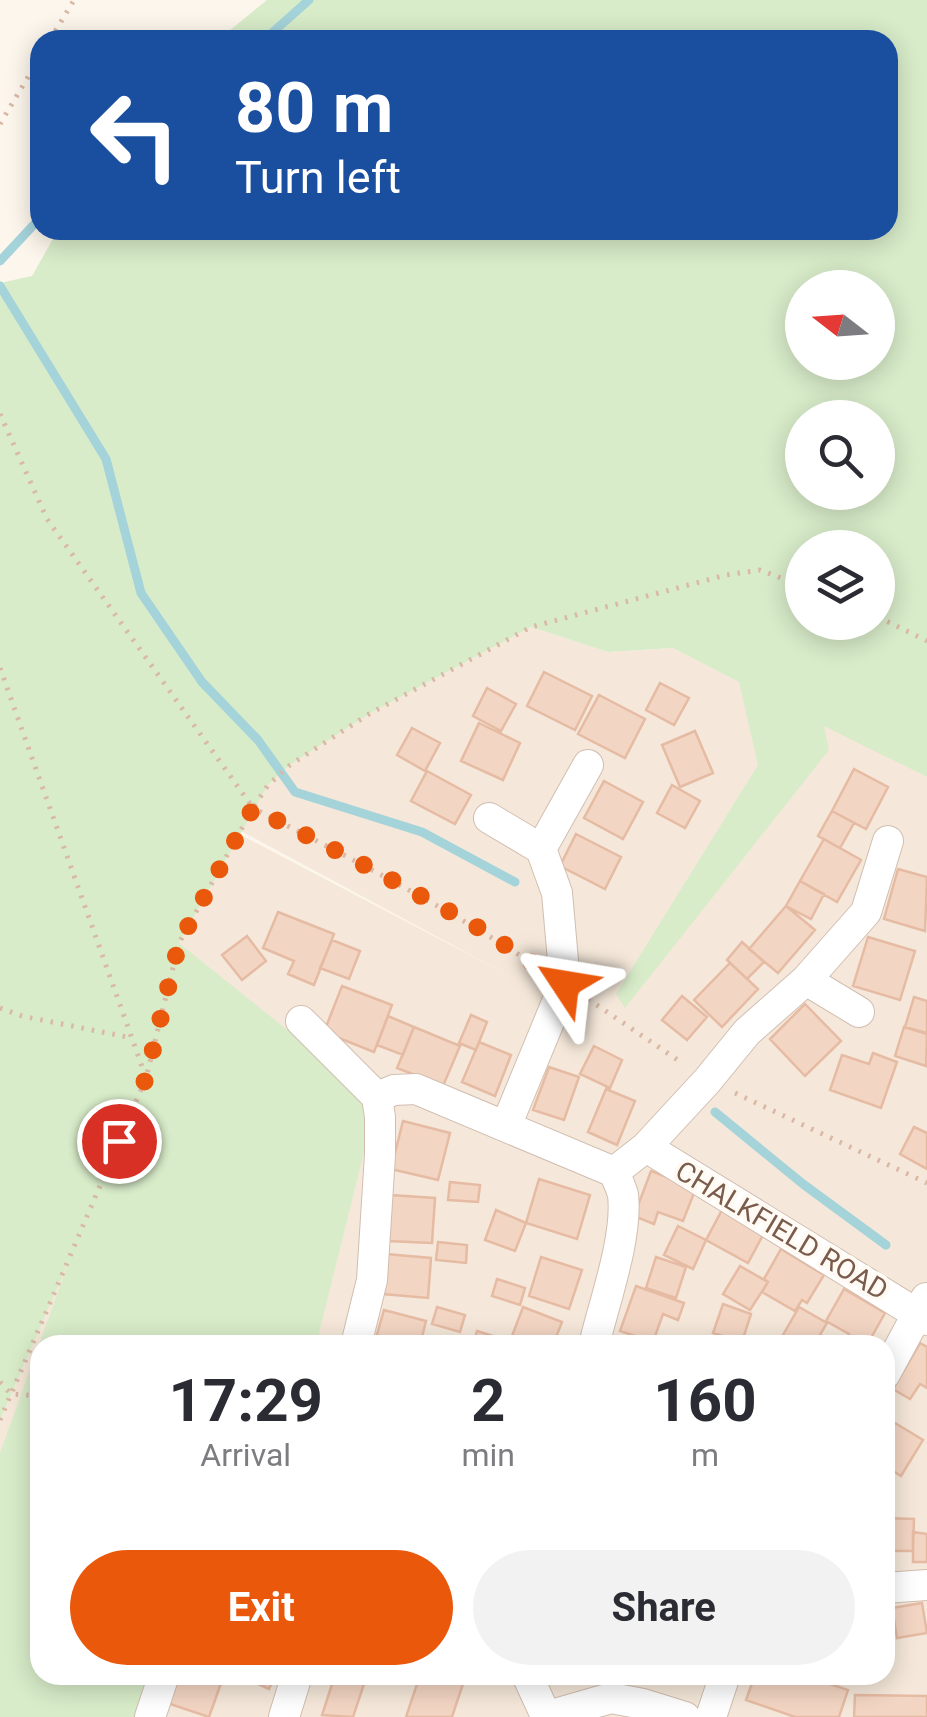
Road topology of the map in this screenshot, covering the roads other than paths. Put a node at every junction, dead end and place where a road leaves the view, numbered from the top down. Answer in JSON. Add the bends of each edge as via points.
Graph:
{"nodes":[{"id":1,"x":588,"y":765,"type":"dead end"},
{"id":2,"x":489,"y":818,"type":"dead end"},
{"id":3,"x":888,"y":841,"type":"dead end"},
{"id":4,"x":540,"y":849,"type":"junction"},
{"id":5,"x":806,"y":980,"type":"junction"},
{"id":6,"x":860,"y":1012,"type":"dead end"},
{"id":7,"x":301,"y":1020,"type":"dead end"},
{"id":8,"x":377,"y":1097,"type":"junction"},
{"id":9,"x":506,"y":1126,"type":"junction"},
{"id":10,"x":646,"y":1147,"type":"junction"},
{"id":11,"x":614,"y":1172,"type":"junction"},
{"id":12,"x":924,"y":1310,"type":"edge"},
{"id":13,"x":358,"y":1335,"type":"edge"},
{"id":14,"x":596,"y":1335,"type":"edge"},
{"id":15,"x":895,"y":1358,"type":"edge"},
{"id":16,"x":927,"y":1586,"type":"edge"},
{"id":17,"x":895,"y":1588,"type":"edge"},
{"id":18,"x":161,"y":1685,"type":"edge"},
{"id":19,"x":294,"y":1685,"type":"edge"},
{"id":20,"x":532,"y":1685,"type":"edge"},
{"id":21,"x":722,"y":1685,"type":"edge"},
{"id":22,"x":641,"y":1710,"type":"edge"},
{"id":23,"x":546,"y":1716,"type":"edge"},
{"id":24,"x":150,"y":1717,"type":"edge"},
{"id":25,"x":284,"y":1717,"type":"edge"},
{"id":26,"x":685,"y":1717,"type":"edge"},
{"id":27,"x":712,"y":1717,"type":"edge"}],
"edges":[{"from":1,"to":4,"type":"street"},
{"from":2,"to":4,"type":"street"},
{"from":3,"to":5,"type":"street","name":"CHALKFIELD ROAD","via":[[866,912]]},
{"from":4,"to":9,"type":"street","via":[[557,893],[565,984]]},
{"from":5,"to":6,"type":"street"},
{"from":5,"to":10,"type":"street","name":"CHALKFIELD ROAD","via":[[747,1032]]},
{"from":7,"to":8,"type":"street"},
{"from":8,"to":9,"type":"street","via":[[416,1088]]},
{"from":8,"to":13,"type":"street","via":[[372,1280]]},
{"from":9,"to":11,"type":"street"},
{"from":10,"to":11,"type":"street","name":"CHALKFIELD ROAD"},
{"from":10,"to":12,"type":"street","name":"CHALKFIELD ROAD"},
{"from":11,"to":14,"type":"street","via":[[622,1220]]},
{"from":12,"to":15,"type":"street"},
{"from":16,"to":17,"type":"street"},
{"from":18,"to":24,"type":"street"},
{"from":19,"to":25,"type":"street"},
{"from":20,"to":23,"type":"street"},
{"from":21,"to":27,"type":"street"},
{"from":22,"to":23,"type":"street","via":[[611,1698]]},
{"from":22,"to":26,"type":"street"}]}
